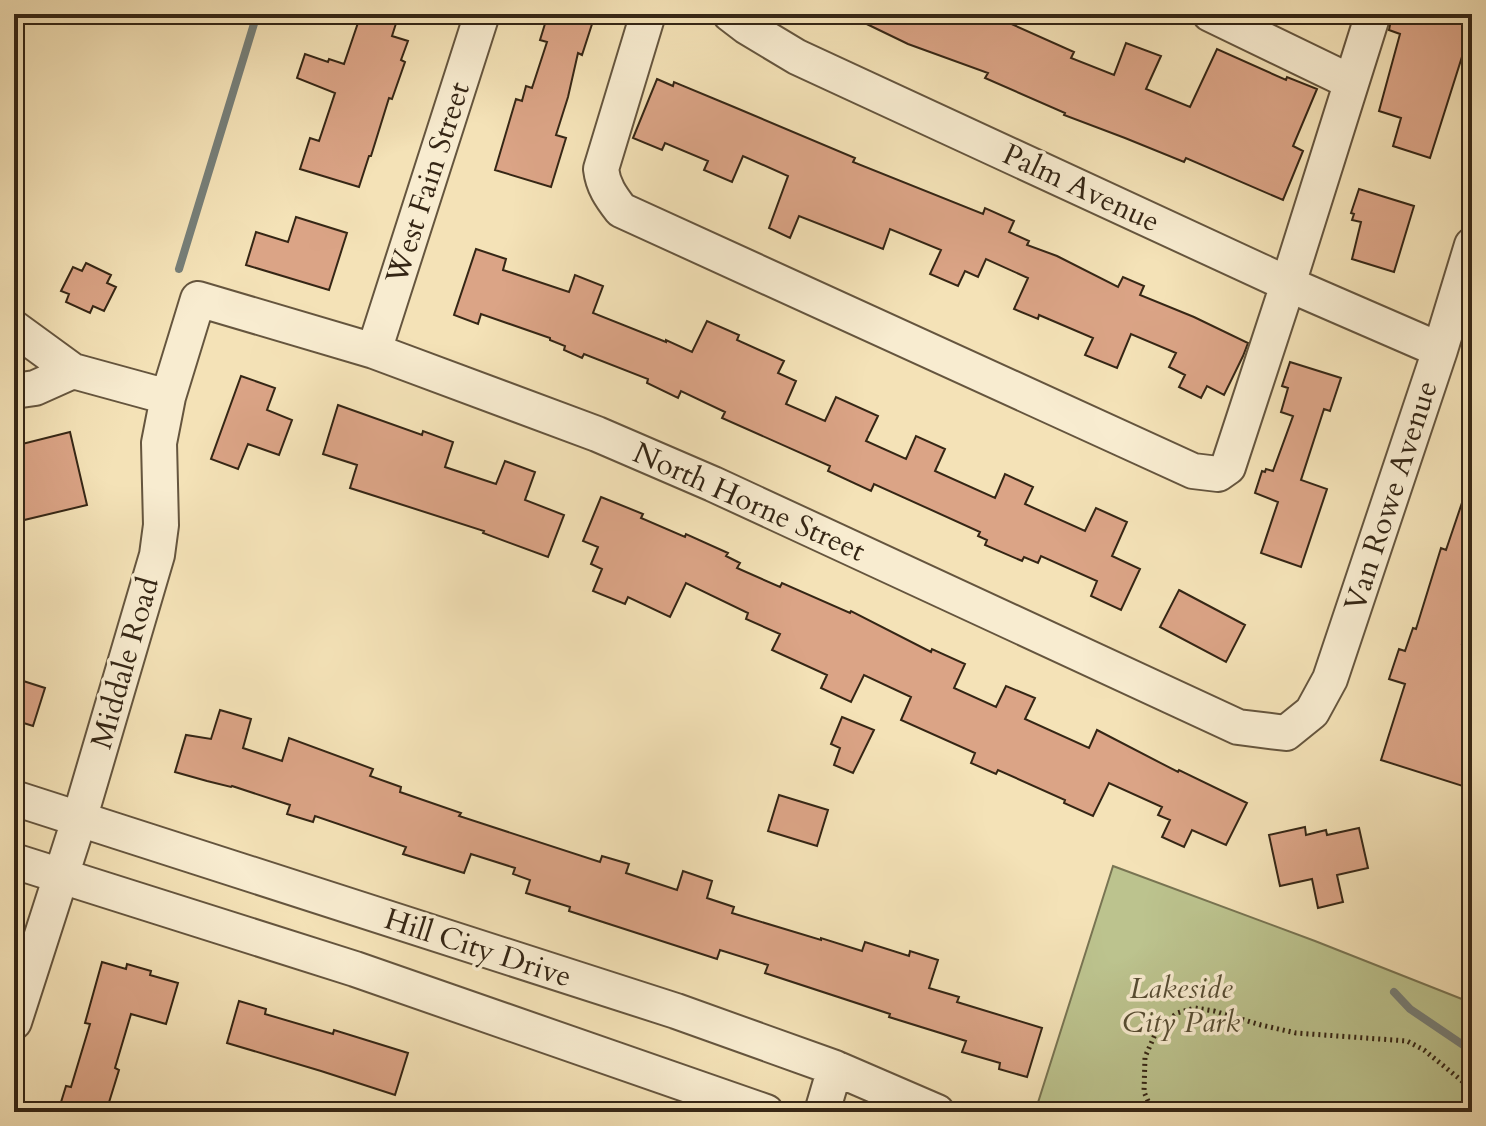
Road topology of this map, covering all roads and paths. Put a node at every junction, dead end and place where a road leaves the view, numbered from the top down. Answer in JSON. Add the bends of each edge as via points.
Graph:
{"nodes":[{"id":1,"x":482,"y":14,"type":"edge"},
{"id":2,"x":648,"y":14,"type":"edge"},
{"id":3,"x":730,"y":14,"type":"edge"},
{"id":4,"x":1210,"y":14,"type":"edge"},
{"id":5,"x":1373,"y":14,"type":"edge"},
{"id":6,"x":1351,"y":82,"type":"junction"},
{"id":7,"x":1472,"y":245,"type":"edge"},
{"id":8,"x":1288,"y":284,"type":"junction"},
{"id":9,"x":198,"y":299,"type":"joint"},
{"id":10,"x":14,"y":328,"type":"edge"},
{"id":11,"x":1440,"y":350,"type":"junction"},
{"id":12,"x":374,"y":351,"type":"junction"},
{"id":13,"x":73,"y":371,"type":"junction"},
{"id":14,"x":14,"y":391,"type":"edge"},
{"id":15,"x":168,"y":397,"type":"junction"},
{"id":16,"x":1286,"y":733,"type":"joint"},
{"id":17,"x":14,"y":798,"type":"edge"},
{"id":18,"x":79,"y":820,"type":"junction"},
{"id":19,"x":14,"y":861,"type":"edge"},
{"id":20,"x":61,"y":876,"type":"junction"},
{"id":21,"x":14,"y":1022,"type":"edge"},
{"id":22,"x":835,"y":1068,"type":"junction"},
{"id":23,"x":1472,"y":1089,"type":"edge"},
{"id":24,"x":766,"y":1112,"type":"edge"},
{"id":25,"x":822,"y":1112,"type":"edge"},
{"id":26,"x":937,"y":1112,"type":"edge"},
{"id":27,"x":1153,"y":1112,"type":"edge"}],
"edges":[{"from":1,"to":12,"type":"street","name":"West Fain Street"},
{"from":2,"to":8,"type":"street","via":[[601,169],[602,181],[621,210],[1193,471],[1218,474],[1228,467]]},
{"from":3,"to":8,"type":"street","name":"Palm Avenue","via":[[797,57]]},
{"from":4,"to":6,"type":"street"},
{"from":5,"to":6,"type":"street"},
{"from":6,"to":8,"type":"street"},
{"from":7,"to":11,"type":"street","name":"Van Rowe Avenue"},
{"from":8,"to":11,"type":"street","name":"Palm Avenue"},
{"from":9,"to":12,"type":"street","name":"North Horne Street"},
{"from":9,"to":15,"type":"street","name":"Middale Road"},
{"from":10,"to":13,"type":"street"},
{"from":11,"to":16,"type":"street","name":"Van Rowe Avenue","via":[[1330,679],[1312,712]]},
{"from":12,"to":16,"type":"street","name":"North Horne Street","via":[[597,434],[1238,727]]},
{"from":13,"to":14,"type":"street"},
{"from":13,"to":15,"type":"street"},
{"from":15,"to":18,"type":"street","name":"Middale Road","via":[[159,443],[157,555]]},
{"from":17,"to":18,"type":"street","name":"Hill City Drive"},
{"from":18,"to":20,"type":"street","name":"Middale Road"},
{"from":18,"to":22,"type":"street","name":"Hill City Drive","via":[[676,1011]]},
{"from":19,"to":20,"type":"street","name":"Hill City Drive"},
{"from":20,"to":21,"type":"street","name":"Middale Road"},
{"from":20,"to":24,"type":"street","name":"Hill City Drive","via":[[355,969]]},
{"from":22,"to":25,"type":"street"},
{"from":22,"to":26,"type":"street","name":"Hill City Drive"},
{"from":23,"to":27,"type":"path","via":[[1407,1041],[1296,1033],[1195,1008],[1177,1013],[1157,1030],[1145,1057],[1144,1092]]}]}
